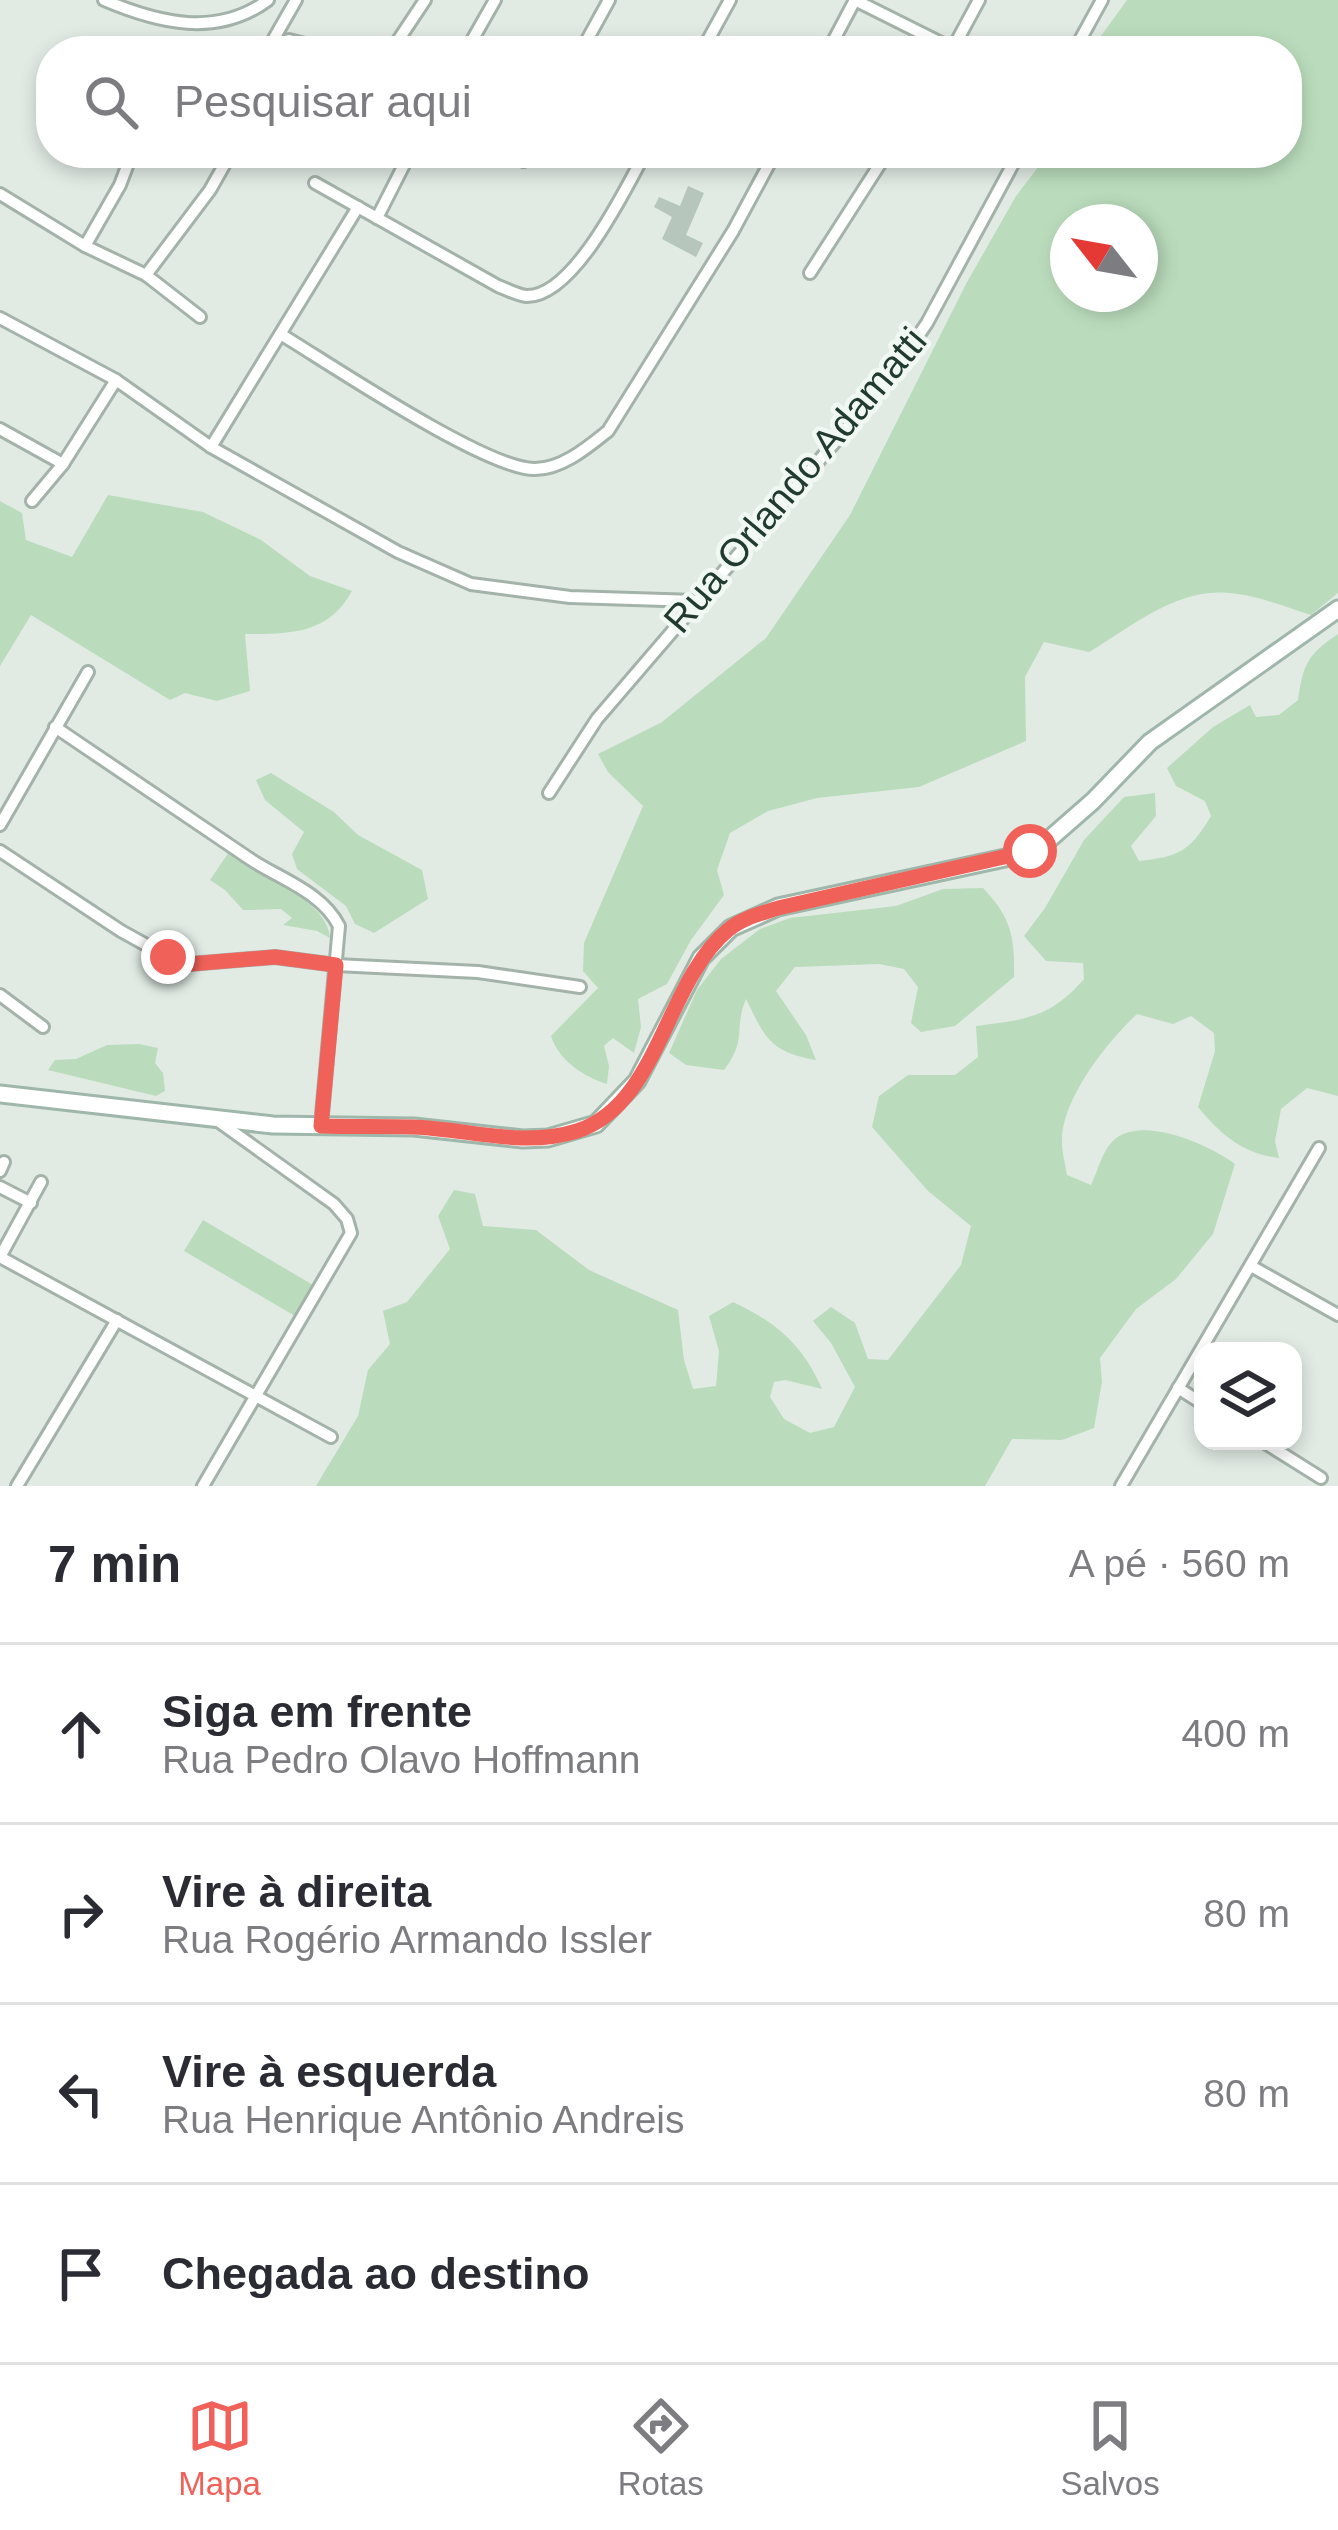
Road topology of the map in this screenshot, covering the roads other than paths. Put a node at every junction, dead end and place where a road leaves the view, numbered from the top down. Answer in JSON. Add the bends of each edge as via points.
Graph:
{"nodes":[{"id":1,"x":104,"y":0,"type":"edge"},
{"id":2,"x":268,"y":0,"type":"edge"},
{"id":3,"x":296,"y":0,"type":"edge"},
{"id":4,"x":424,"y":0,"type":"edge"},
{"id":5,"x":494,"y":0,"type":"edge"},
{"id":6,"x":609,"y":0,"type":"edge"},
{"id":7,"x":730,"y":0,"type":"edge"},
{"id":8,"x":855,"y":0,"type":"edge"},
{"id":9,"x":979,"y":0,"type":"edge"},
{"id":10,"x":1102,"y":0,"type":"edge"},
{"id":11,"x":275,"y":36,"type":"edge"},
{"id":12,"x":401,"y":36,"type":"edge"},
{"id":13,"x":474,"y":36,"type":"edge"},
{"id":14,"x":589,"y":36,"type":"edge"},
{"id":15,"x":710,"y":36,"type":"edge"},
{"id":16,"x":836,"y":36,"type":"edge"},
{"id":17,"x":926,"y":36,"type":"edge"},
{"id":18,"x":960,"y":36,"type":"edge"},
{"id":19,"x":1082,"y":36,"type":"edge"},
{"id":20,"x":126,"y":168,"type":"edge"},
{"id":21,"x":222,"y":168,"type":"edge"},
{"id":22,"x":402,"y":168,"type":"edge"},
{"id":23,"x":636,"y":168,"type":"edge"},
{"id":24,"x":767,"y":168,"type":"edge"},
{"id":25,"x":876,"y":168,"type":"edge"},
{"id":26,"x":1011,"y":168,"type":"edge"},
{"id":27,"x":316,"y":183,"type":"dead end"},
{"id":28,"x":0,"y":194,"type":"edge"},
{"id":29,"x":358,"y":207,"type":"junction"},
{"id":30,"x":377,"y":218,"type":"junction"},
{"id":31,"x":85,"y":246,"type":"junction"},
{"id":32,"x":810,"y":273,"type":"dead end"},
{"id":33,"x":146,"y":275,"type":"junction"},
{"id":34,"x":200,"y":316,"type":"dead end"},
{"id":35,"x":0,"y":318,"type":"edge"},
{"id":36,"x":282,"y":335,"type":"junction"},
{"id":37,"x":116,"y":380,"type":"junction"},
{"id":38,"x":0,"y":429,"type":"edge"},
{"id":39,"x":211,"y":447,"type":"junction"},
{"id":40,"x":63,"y":464,"type":"junction"},
{"id":41,"x":32,"y":501,"type":"dead end"},
{"id":42,"x":696,"y":602,"type":"junction"},
{"id":43,"x":1338,"y":609,"type":"edge"},
{"id":44,"x":88,"y":672,"type":"dead end"},
{"id":45,"x":55,"y":727,"type":"junction"},
{"id":46,"x":549,"y":793,"type":"dead end"},
{"id":47,"x":0,"y":825,"type":"edge"},
{"id":48,"x":0,"y":851,"type":"edge"},
{"id":49,"x":336,"y":965,"type":"junction"},
{"id":50,"x":580,"y":987,"type":"dead end"},
{"id":51,"x":0,"y":995,"type":"edge"},
{"id":52,"x":43,"y":1027,"type":"dead end"},
{"id":53,"x":0,"y":1094,"type":"edge"},
{"id":54,"x":212,"y":1117,"type":"junction"},
{"id":55,"x":321,"y":1126,"type":"junction"},
{"id":56,"x":1319,"y":1148,"type":"dead end"},
{"id":57,"x":41,"y":1182,"type":"dead end"},
{"id":58,"x":0,"y":1186,"type":"edge"},
{"id":59,"x":31,"y":1202,"type":"junction"},
{"id":60,"x":0,"y":1257,"type":"edge"},
{"id":61,"x":1251,"y":1265,"type":"junction"},
{"id":62,"x":1338,"y":1315,"type":"edge"},
{"id":63,"x":117,"y":1320,"type":"junction"},
{"id":64,"x":1178,"y":1388,"type":"junction"},
{"id":65,"x":255,"y":1396,"type":"junction"},
{"id":66,"x":1194,"y":1398,"type":"edge"},
{"id":67,"x":331,"y":1437,"type":"dead end"},
{"id":68,"x":1277,"y":1450,"type":"edge"},
{"id":69,"x":1322,"y":1478,"type":"dead end"},
{"id":70,"x":17,"y":1486,"type":"edge"},
{"id":71,"x":203,"y":1486,"type":"edge"},
{"id":72,"x":1121,"y":1486,"type":"edge"}],
"edges":[{"from":1,"to":2,"type":"street","via":[[206,25]]},
{"from":3,"to":11,"type":"street"},
{"from":4,"to":12,"type":"street"},
{"from":5,"to":13,"type":"street"},
{"from":6,"to":14,"type":"street"},
{"from":7,"to":15,"type":"street"},
{"from":8,"to":16,"type":"street"},
{"from":8,"to":17,"type":"street"},
{"from":9,"to":18,"type":"street"},
{"from":10,"to":19,"type":"street"},
{"from":20,"to":31,"type":"street"},
{"from":21,"to":33,"type":"street"},
{"from":22,"to":30,"type":"street"},
{"from":23,"to":30,"type":"street","via":[[581,260],[554,286],[527,296]]},
{"from":24,"to":36,"type":"street","via":[[608,431],[580,454],[535,470],[483,453]]},
{"from":25,"to":32,"type":"street"},
{"from":26,"to":42,"type":"street","name":"Rua Orlando Adamatti","via":[[889,379]]},
{"from":27,"to":29,"type":"street"},
{"from":28,"to":31,"type":"street"},
{"from":29,"to":30,"type":"street"},
{"from":29,"to":36,"type":"street"},
{"from":31,"to":33,"type":"street"},
{"from":33,"to":34,"type":"street"},
{"from":35,"to":37,"type":"street"},
{"from":36,"to":39,"type":"street"},
{"from":37,"to":39,"type":"street"},
{"from":37,"to":40,"type":"street"},
{"from":38,"to":40,"type":"street"},
{"from":39,"to":42,"type":"street","via":[[471,584]]},
{"from":40,"to":41,"type":"street"},
{"from":42,"to":46,"type":"street","name":"Rua Orlando Adamatti","via":[[597,719]]},
{"from":43,"to":55,"type":"street","via":[[1150,742],[1045,843],[1005,859],[778,908],[731,928],[701,958],[637,1081],[596,1124],[524,1139]]},
{"from":44,"to":45,"type":"street"},
{"from":45,"to":47,"type":"street"},
{"from":45,"to":49,"type":"street","via":[[326,907],[338,926]]},
{"from":48,"to":49,"type":"street","via":[[168,957]]},
{"from":49,"to":50,"type":"street"},
{"from":49,"to":55,"type":"street"},
{"from":51,"to":52,"type":"street"},
{"from":53,"to":54,"type":"street"},
{"from":54,"to":55,"type":"street"},
{"from":54,"to":65,"type":"street","via":[[334,1204],[351,1233]]},
{"from":56,"to":61,"type":"street"},
{"from":57,"to":59,"type":"street"},
{"from":58,"to":59,"type":"street"},
{"from":59,"to":60,"type":"street"},
{"from":60,"to":63,"type":"street"},
{"from":61,"to":62,"type":"street"},
{"from":61,"to":64,"type":"street"},
{"from":63,"to":65,"type":"street"},
{"from":63,"to":70,"type":"street"},
{"from":64,"to":66,"type":"street"},
{"from":64,"to":72,"type":"street"},
{"from":65,"to":67,"type":"street"},
{"from":65,"to":71,"type":"street"},
{"from":68,"to":69,"type":"street"}]}
